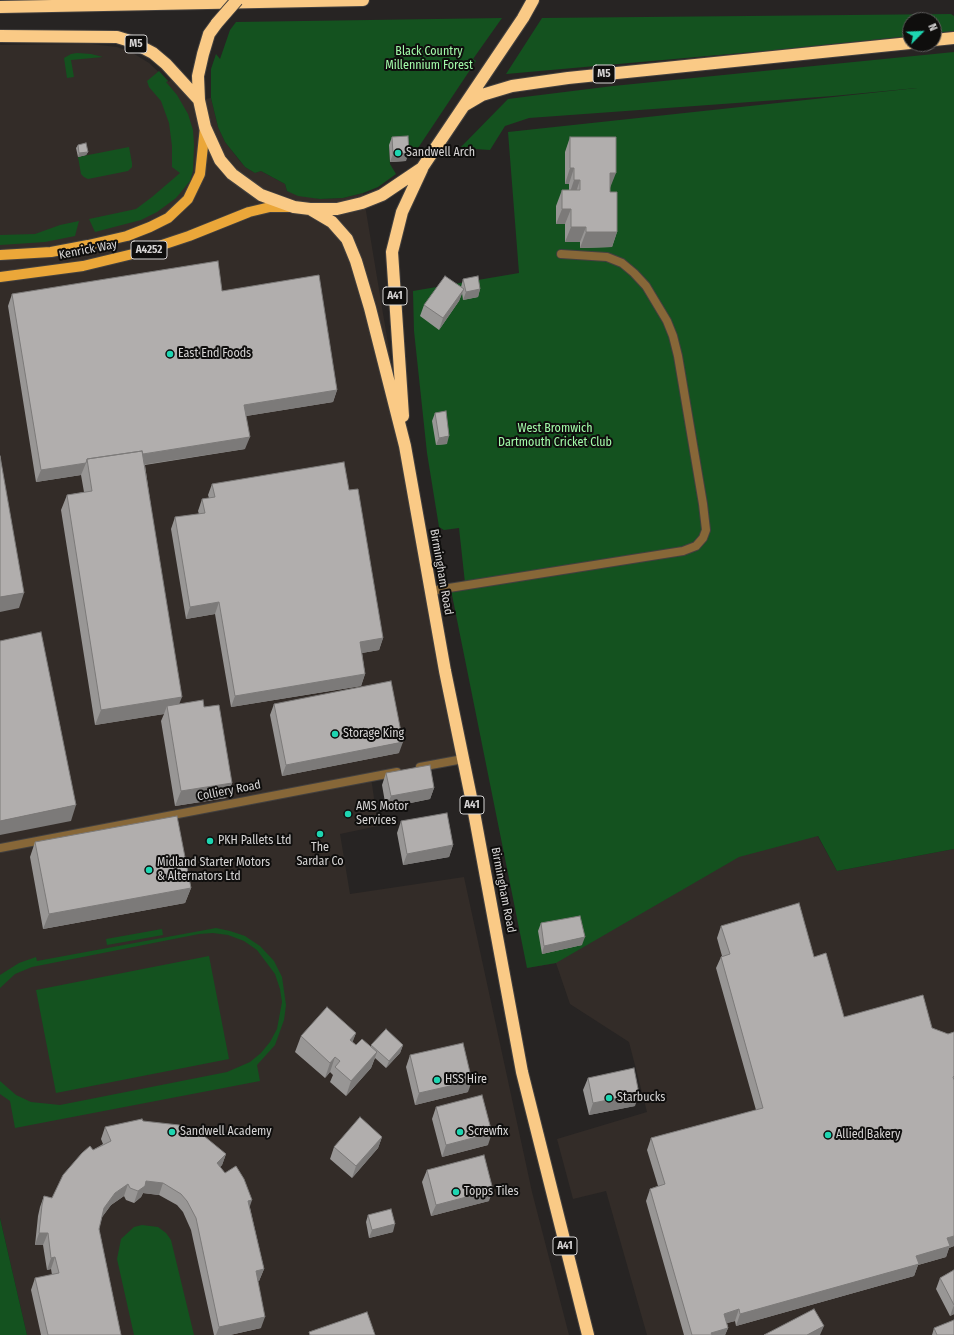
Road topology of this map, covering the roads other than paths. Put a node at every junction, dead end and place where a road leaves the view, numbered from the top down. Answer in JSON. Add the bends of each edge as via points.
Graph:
{"nodes":[{"id":1,"x":228,"y":0,"type":"edge"},
{"id":2,"x":237,"y":0,"type":"edge"},
{"id":3,"x":363,"y":0,"type":"edge"},
{"id":4,"x":532,"y":0,"type":"edge"},
{"id":5,"x":0,"y":6,"type":"edge"},
{"id":6,"x":217,"y":22,"type":"junction"},
{"id":7,"x":0,"y":36,"type":"edge"},
{"id":8,"x":954,"y":38,"type":"edge"},
{"id":9,"x":942,"y":39,"type":"edge"},
{"id":10,"x":902,"y":44,"type":"edge"},
{"id":11,"x":199,"y":100,"type":"junction"},
{"id":12,"x":461,"y":108,"type":"junction"},
{"id":13,"x":205,"y":127,"type":"junction"},
{"id":14,"x":422,"y":168,"type":"junction"},
{"id":15,"x":294,"y":207,"type":"junction"},
{"id":16,"x":310,"y":209,"type":"junction"},
{"id":17,"x":560,"y":254,"type":"dead end"},
{"id":18,"x":0,"y":255,"type":"edge"},
{"id":19,"x":0,"y":277,"type":"edge"},
{"id":20,"x":405,"y":446,"type":"junction"},
{"id":21,"x":430,"y":591,"type":"junction"},
{"id":22,"x":463,"y":759,"type":"junction"},
{"id":23,"x":0,"y":848,"type":"edge"},
{"id":24,"x":588,"y":1335,"type":"edge"}],
"edges":[{"from":1,"to":6,"type":"highway","number":"A41"},
{"from":2,"to":6,"type":"highway","bridge":true},
{"from":3,"to":5,"type":"highway"},
{"from":4,"to":12,"type":"highway","number":"A41","via":[[523,18]]},
{"from":6,"to":11,"type":"highway","number":"A41","via":[[209,34],[202,54],[198,76]]},
{"from":7,"to":11,"type":"highway","number":"M5","via":[[117,37],[130,41],[153,53],[166,64]]},
{"from":8,"to":9,"type":"highway"},
{"from":10,"to":12,"type":"highway","number":"M5","via":[[512,86],[482,95]]},
{"from":11,"to":13,"type":"highway","number":"A41"},
{"from":12,"to":14,"type":"highway","number":"A41"},
{"from":13,"to":15,"type":"highway","number":"A41","via":[[215,151],[232,174],[261,195]]},
{"from":13,"to":18,"type":"main road","name":"Kenrick Way","number":"A4252","via":[[200,174],[188,199],[168,218],[127,236],[88,245],[51,252]]},
{"from":14,"to":16,"type":"highway","number":"A41","via":[[382,195],[362,203],[337,209]]},
{"from":14,"to":20,"type":"highway","name":"Birmingham Road","number":"A41","via":[[402,212],[392,252]]},
{"from":15,"to":16,"type":"highway","number":"A41"},
{"from":15,"to":19,"type":"main road","name":"Kenrick Way","number":"A4252","via":[[270,207],[249,212],[190,236],[141,252],[83,266]]},
{"from":16,"to":20,"type":"highway","name":"Birmingham Road","number":"A41","via":[[332,222],[346,239],[356,261]]},
{"from":17,"to":21,"type":"street","via":[[607,257],[622,263],[646,286],[667,321],[678,356],[703,504],[706,530],[703,538],[696,546],[683,550]]},
{"from":20,"to":21,"type":"highway","name":"Birmingham Road","number":"A41"},
{"from":21,"to":22,"type":"highway","name":"Birmingham Road","number":"A41"},
{"from":22,"to":23,"type":"street","name":"Colliery Road"},
{"from":22,"to":24,"type":"highway","name":"Birmingham Road","number":"A41","via":[[522,1072]]}]}
